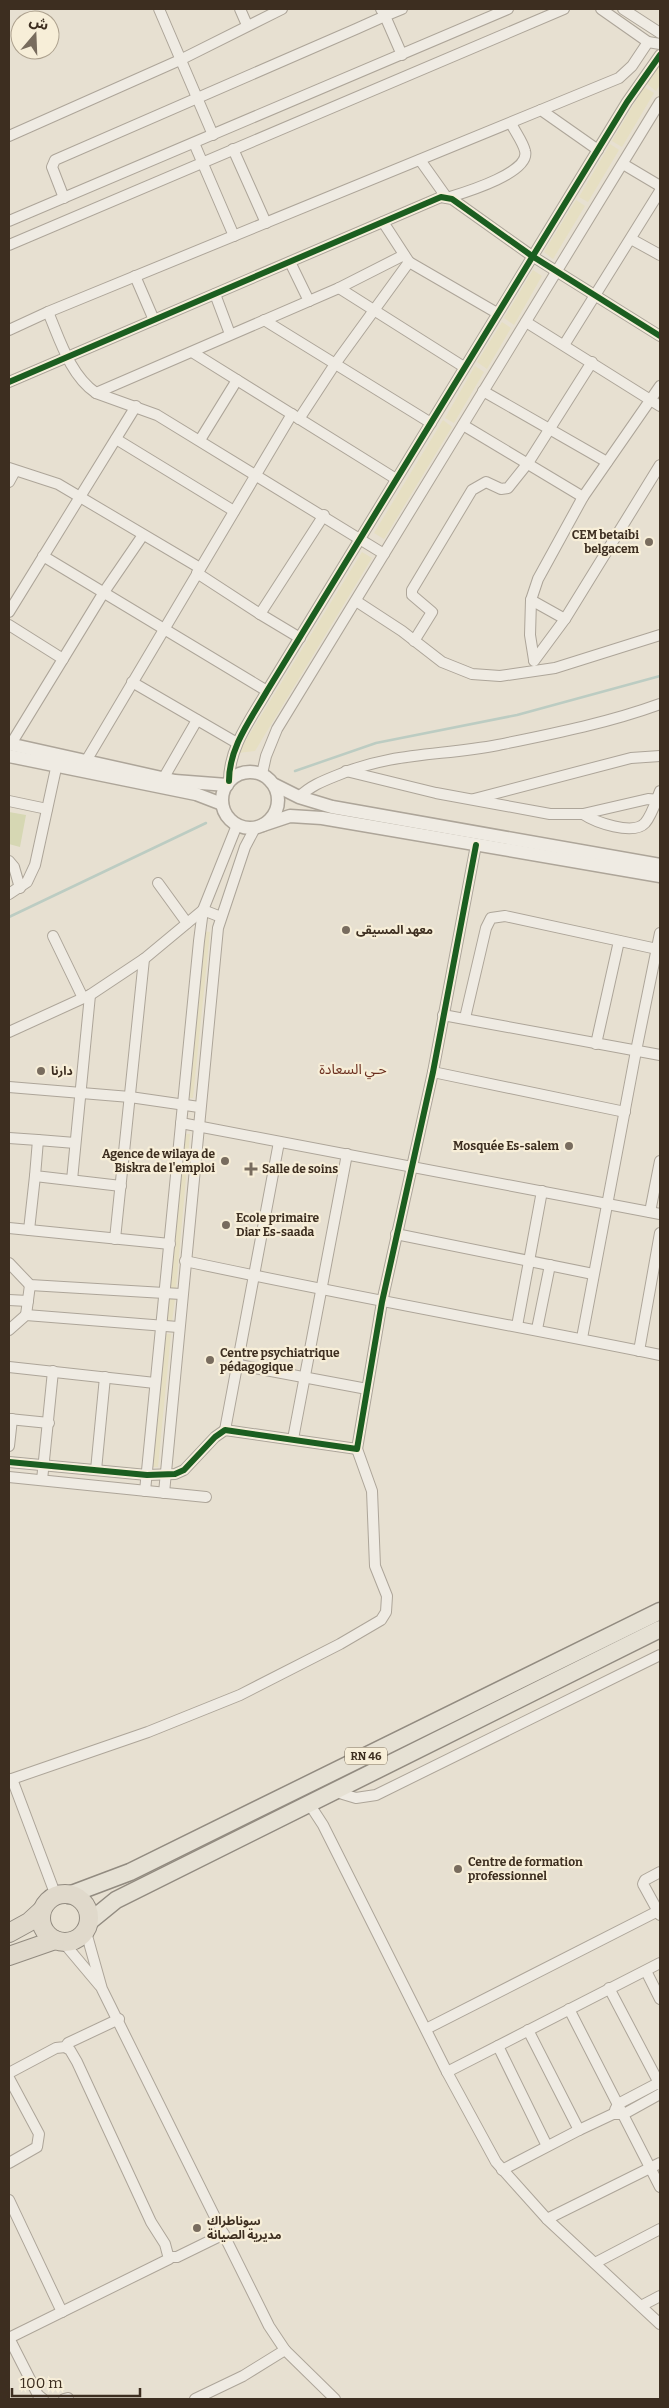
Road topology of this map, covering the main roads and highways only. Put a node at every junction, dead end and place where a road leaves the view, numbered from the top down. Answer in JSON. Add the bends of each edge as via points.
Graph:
{"nodes":[{"id":1,"x":660,"y":1610,"type":"edge"},
{"id":2,"x":660,"y":1629,"type":"edge"},
{"id":3,"x":63,"y":1896,"type":"junction"},
{"id":4,"x":41,"y":1911,"type":"junction"},
{"id":5,"x":88,"y":1927,"type":"junction"},
{"id":6,"x":9,"y":1933,"type":"edge"},
{"id":7,"x":59,"y":1941,"type":"junction"},
{"id":8,"x":9,"y":1956,"type":"edge"}],
"edges":[{"from":1,"to":3,"type":"main road","number":"RN 46","via":[[130,1872]]},
{"from":2,"to":5,"type":"main road","number":"RN 46","via":[[116,1900]]},
{"from":3,"to":4,"type":"highway","via":[[48,1902]]},
{"from":3,"to":5,"type":"highway","via":[[83,1903],[88,1910]]},
{"from":4,"to":6,"type":"highway","via":[[30,1922]]},
{"from":4,"to":7,"type":"highway","via":[[44,1930]]},
{"from":5,"to":7,"type":"highway","via":[[71,1942]]},
{"from":7,"to":8,"type":"highway"}]}
